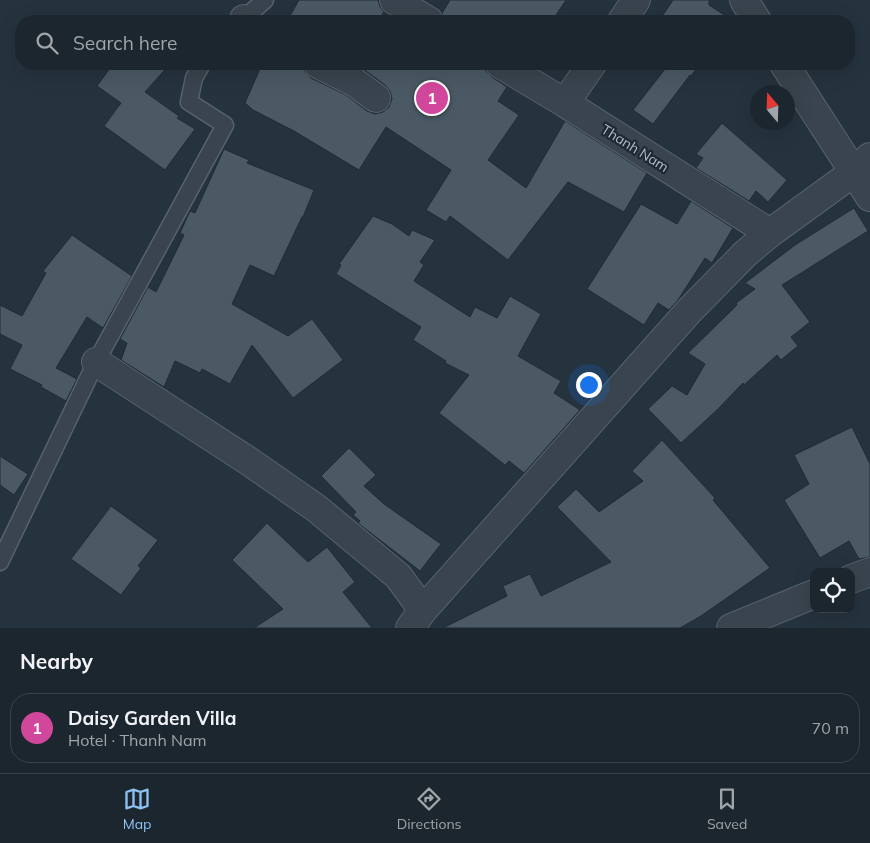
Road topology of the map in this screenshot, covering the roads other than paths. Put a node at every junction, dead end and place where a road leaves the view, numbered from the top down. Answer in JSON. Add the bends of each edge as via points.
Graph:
{"nodes":[{"id":1,"x":265,"y":0,"type":"edge"},
{"id":2,"x":394,"y":0,"type":"edge"},
{"id":3,"x":636,"y":0,"type":"edge"},
{"id":4,"x":744,"y":0,"type":"edge"},
{"id":5,"x":250,"y":15,"type":"edge"},
{"id":6,"x":419,"y":15,"type":"edge"},
{"id":7,"x":626,"y":15,"type":"edge"},
{"id":8,"x":753,"y":15,"type":"edge"},
{"id":9,"x":199,"y":70,"type":"edge"},
{"id":10,"x":330,"y":70,"type":"edge"},
{"id":11,"x":510,"y":70,"type":"edge"},
{"id":12,"x":588,"y":70,"type":"edge"},
{"id":13,"x":789,"y":70,"type":"edge"},
{"id":14,"x":376,"y":98,"type":"dead end"},
{"id":15,"x":565,"y":103,"type":"junction"},
{"id":16,"x":862,"y":164,"type":"edge"},
{"id":17,"x":870,"y":197,"type":"edge"},
{"id":18,"x":770,"y":233,"type":"junction"},
{"id":19,"x":96,"y":362,"type":"junction"},
{"id":20,"x":0,"y":562,"type":"edge"},
{"id":21,"x":870,"y":572,"type":"edge"},
{"id":22,"x":855,"y":578,"type":"edge"},
{"id":23,"x":810,"y":596,"type":"edge"},
{"id":24,"x":417,"y":619,"type":"edge"},
{"id":25,"x":731,"y":628,"type":"edge"}],
"edges":[{"from":1,"to":5,"type":"lane"},
{"from":2,"to":6,"type":"street"},
{"from":3,"to":7,"type":"street"},
{"from":4,"to":8,"type":"street"},
{"from":9,"to":19,"type":"lane","via":[[190,102],[225,125]]},
{"from":10,"to":14,"type":"street"},
{"from":11,"to":15,"type":"street","name":"Thanh Nam"},
{"from":12,"to":15,"type":"street"},
{"from":13,"to":16,"type":"street"},
{"from":15,"to":18,"type":"street","name":"Thanh Nam"},
{"from":16,"to":17,"type":"street"},
{"from":16,"to":18,"type":"street"},
{"from":18,"to":24,"type":"street","via":[[689,311]]},
{"from":19,"to":20,"type":"lane"},
{"from":19,"to":24,"type":"street","via":[[316,508],[398,576]]},
{"from":21,"to":22,"type":"street"},
{"from":23,"to":25,"type":"street"}]}
